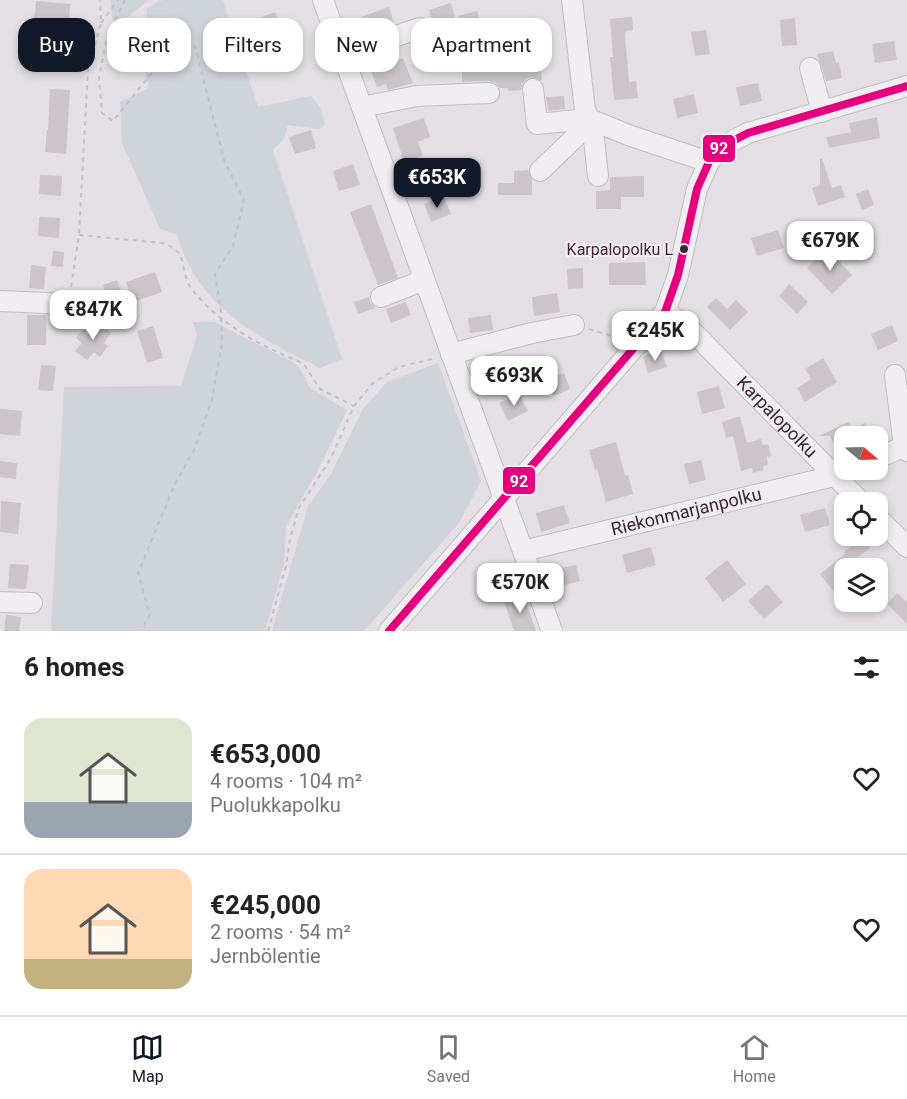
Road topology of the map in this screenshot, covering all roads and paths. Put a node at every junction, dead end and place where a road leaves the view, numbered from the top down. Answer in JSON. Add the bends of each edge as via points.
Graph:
{"nodes":[{"id":1,"x":100,"y":0,"type":"edge"},
{"id":2,"x":118,"y":0,"type":"edge"},
{"id":3,"x":125,"y":0,"type":"edge"},
{"id":4,"x":323,"y":0,"type":"edge"},
{"id":5,"x":572,"y":0,"type":"edge"},
{"id":6,"x":330,"y":18,"type":"edge"},
{"id":7,"x":101,"y":23,"type":"junction"},
{"id":8,"x":810,"y":68,"type":"dead end"},
{"id":9,"x":349,"y":72,"type":"edge"},
{"id":10,"x":907,"y":86,"type":"edge"},
{"id":11,"x":533,"y":89,"type":"dead end"},
{"id":12,"x":489,"y":93,"type":"dead end"},
{"id":13,"x":362,"y":107,"type":"junction"},
{"id":14,"x":822,"y":112,"type":"junction"},
{"id":15,"x":591,"y":120,"type":"junction"},
{"id":16,"x":709,"y":162,"type":"junction"},
{"id":17,"x":540,"y":171,"type":"dead end"},
{"id":18,"x":598,"y":176,"type":"dead end"},
{"id":19,"x":79,"y":235,"type":"junction"},
{"id":20,"x":424,"y":280,"type":"junction"},
{"id":21,"x":381,"y":297,"type":"dead end"},
{"id":22,"x":0,"y":301,"type":"edge"},
{"id":23,"x":68,"y":304,"type":"joint"},
{"id":24,"x":665,"y":312,"type":"junction"},
{"id":25,"x":222,"y":318,"type":"junction"},
{"id":26,"x":574,"y":326,"type":"joint"},
{"id":27,"x":627,"y":340,"type":"dead end"},
{"id":28,"x":451,"y":354,"type":"junction"},
{"id":29,"x":895,"y":375,"type":"dead end"},
{"id":30,"x":354,"y":406,"type":"junction"},
{"id":31,"x":906,"y":447,"type":"edge"},
{"id":32,"x":888,"y":454,"type":"edge"},
{"id":33,"x":834,"y":465,"type":"edge"},
{"id":34,"x":834,"y":475,"type":"edge"},
{"id":35,"x":504,"y":498,"type":"junction"},
{"id":36,"x":888,"y":528,"type":"edge"},
{"id":37,"x":907,"y":547,"type":"edge"},
{"id":38,"x":523,"y":551,"type":"junction"},
{"id":39,"x":0,"y":602,"type":"edge"},
{"id":40,"x":32,"y":603,"type":"dead end"},
{"id":41,"x":141,"y":631,"type":"edge"},
{"id":42,"x":268,"y":631,"type":"edge"},
{"id":43,"x":389,"y":631,"type":"edge"},
{"id":44,"x":552,"y":631,"type":"edge"}],
"edges":[{"from":1,"to":7,"type":"path"},
{"from":2,"to":7,"type":"path"},
{"from":3,"to":25,"type":"path","via":[[107,38],[99,78],[102,113],[113,121],[151,74],[195,46],[224,160],[244,200],[233,246],[216,274]]},
{"from":4,"to":6,"type":"street"},
{"from":5,"to":15,"type":"street","via":[[585,110]]},
{"from":7,"to":19,"type":"path","via":[[87,69]]},
{"from":8,"to":14,"type":"street"},
{"from":9,"to":13,"type":"street"},
{"from":10,"to":14,"type":"street"},
{"from":11,"to":15,"type":"street","via":[[537,124]]},
{"from":12,"to":13,"type":"street","via":[[417,96]]},
{"from":13,"to":20,"type":"street"},
{"from":14,"to":16,"type":"street","via":[[748,133],[719,148]]},
{"from":15,"to":16,"type":"street"},
{"from":15,"to":17,"type":"street"},
{"from":15,"to":18,"type":"street"},
{"from":16,"to":24,"type":"street","via":[[697,189],[678,275]]},
{"from":19,"to":23,"type":"path"},
{"from":19,"to":25,"type":"path","via":[[174,247],[183,260],[189,284]]},
{"from":20,"to":21,"type":"street"},
{"from":20,"to":28,"type":"street"},
{"from":22,"to":23,"type":"street"},
{"from":24,"to":33,"type":"street","name":"Karpalopolku","via":[[687,326]]},
{"from":24,"to":35,"type":"street"},
{"from":25,"to":30,"type":"path","via":[[249,339],[298,361],[320,388]]},
{"from":25,"to":41,"type":"path","via":[[213,399],[138,573],[150,615]]},
{"from":26,"to":27,"type":"path"},
{"from":26,"to":28,"type":"street"},
{"from":28,"to":30,"type":"path","via":[[399,367],[373,383]]},
{"from":28,"to":35,"type":"street"},
{"from":29,"to":31,"type":"street"},
{"from":30,"to":42,"type":"path","via":[[331,458],[299,508]]},
{"from":31,"to":32,"type":"street"},
{"from":34,"to":38,"type":"street","name":"Riekonmarjanpolku"},
{"from":35,"to":38,"type":"street"},
{"from":35,"to":43,"type":"street"},
{"from":36,"to":37,"type":"street"},
{"from":38,"to":44,"type":"street"},
{"from":39,"to":40,"type":"street"}]}
